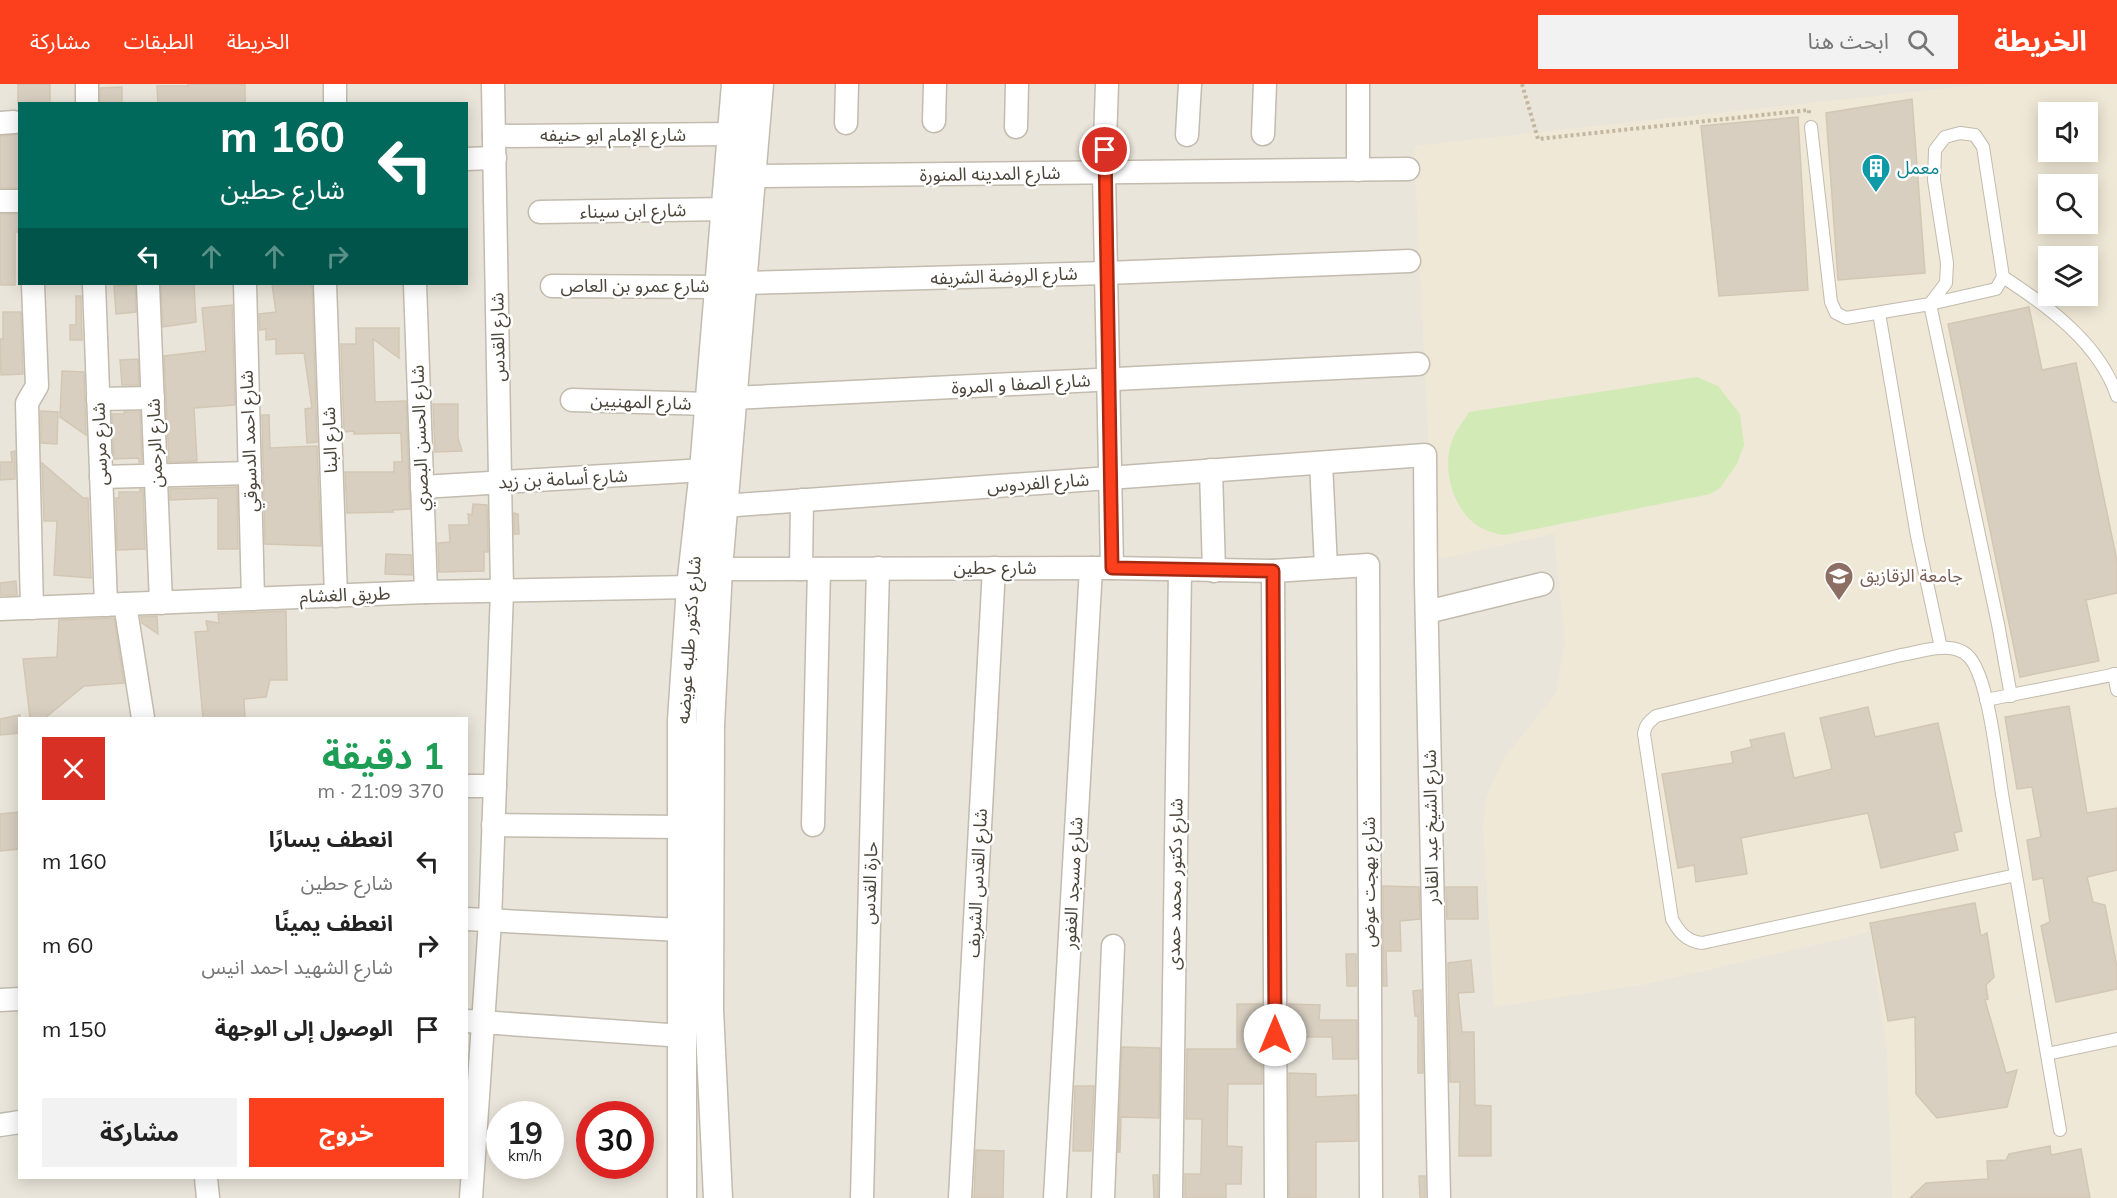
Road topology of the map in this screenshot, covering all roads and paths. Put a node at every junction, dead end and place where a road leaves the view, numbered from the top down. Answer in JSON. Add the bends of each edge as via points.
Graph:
{"nodes":[{"id":1,"x":87,"y":84,"type":"edge"},
{"id":2,"x":335,"y":84,"type":"edge"},
{"id":3,"x":493,"y":84,"type":"edge"},
{"id":4,"x":736,"y":84,"type":"edge"},
{"id":5,"x":759,"y":84,"type":"edge"},
{"id":6,"x":847,"y":84,"type":"edge"},
{"id":7,"x":935,"y":84,"type":"edge"},
{"id":8,"x":1017,"y":84,"type":"edge"},
{"id":9,"x":1107,"y":84,"type":"edge"},
{"id":10,"x":1190,"y":84,"type":"edge"},
{"id":11,"x":1265,"y":84,"type":"edge"},
{"id":12,"x":1358,"y":84,"type":"edge"},
{"id":13,"x":1522,"y":84,"type":"edge"},
{"id":14,"x":87,"y":102,"type":"edge"},
{"id":15,"x":335,"y":102,"type":"edge"},
{"id":16,"x":934,"y":121,"type":"dead end"},
{"id":17,"x":846,"y":123,"type":"dead end"},
{"id":18,"x":1016,"y":127,"type":"dead end"},
{"id":19,"x":1811,"y":127,"type":"joint"},
{"id":20,"x":732,"y":134,"type":"junction"},
{"id":21,"x":1263,"y":134,"type":"dead end"},
{"id":22,"x":1187,"y":135,"type":"dead end"},
{"id":23,"x":494,"y":147,"type":"junction"},
{"id":24,"x":468,"y":158,"type":"edge"},
{"id":25,"x":1408,"y":169,"type":"dead end"},
{"id":26,"x":1358,"y":170,"type":"junction"},
{"id":27,"x":1104,"y":172,"type":"junction"},
{"id":28,"x":751,"y":176,"type":"junction"},
{"id":29,"x":0,"y":201,"type":"edge"},
{"id":30,"x":18,"y":201,"type":"edge"},
{"id":31,"x":726,"y":209,"type":"junction"},
{"id":32,"x":540,"y":212,"type":"dead end"},
{"id":33,"x":1409,"y":261,"type":"dead end"},
{"id":34,"x":1106,"y":273,"type":"junction"},
{"id":35,"x":2002,"y":277,"type":"junction"},
{"id":36,"x":33,"y":285,"type":"edge"},
{"id":37,"x":94,"y":285,"type":"edge"},
{"id":38,"x":148,"y":285,"type":"edge"},
{"id":39,"x":244,"y":285,"type":"edge"},
{"id":40,"x":325,"y":285,"type":"edge"},
{"id":41,"x":415,"y":285,"type":"edge"},
{"id":42,"x":731,"y":285,"type":"junction"},
{"id":43,"x":552,"y":286,"type":"dead end"},
{"id":44,"x":1930,"y":303,"type":"junction"},
{"id":45,"x":1880,"y":313,"type":"junction"},
{"id":46,"x":1418,"y":364,"type":"dead end"},
{"id":47,"x":1108,"y":379,"type":"junction"},
{"id":48,"x":2117,"y":396,"type":"edge"},
{"id":49,"x":153,"y":398,"type":"junction"},
{"id":50,"x":98,"y":399,"type":"junction"},
{"id":51,"x":572,"y":400,"type":"dead end"},
{"id":52,"x":721,"y":401,"type":"junction"},
{"id":53,"x":1425,"y":455,"type":"joint"},
{"id":54,"x":1321,"y":463,"type":"junction"},
{"id":55,"x":704,"y":470,"type":"junction"},
{"id":56,"x":1211,"y":471,"type":"junction"},
{"id":57,"x":250,"y":473,"type":"junction"},
{"id":58,"x":156,"y":476,"type":"junction"},
{"id":59,"x":101,"y":477,"type":"junction"},
{"id":60,"x":1110,"y":478,"type":"junction"},
{"id":61,"x":501,"y":482,"type":"junction"},
{"id":62,"x":422,"y":487,"type":"junction"},
{"id":63,"x":802,"y":500,"type":"junction"},
{"id":64,"x":723,"y":506,"type":"junction"},
{"id":65,"x":1368,"y":565,"type":"joint"},
{"id":66,"x":1326,"y":567,"type":"junction"},
{"id":67,"x":878,"y":568,"type":"junction"},
{"id":68,"x":993,"y":568,"type":"junction"},
{"id":69,"x":1102,"y":568,"type":"junction"},
{"id":70,"x":718,"y":569,"type":"junction"},
{"id":71,"x":810,"y":569,"type":"junction"},
{"id":72,"x":1180,"y":570,"type":"junction"},
{"id":73,"x":1214,"y":571,"type":"junction"},
{"id":74,"x":1273,"y":571,"type":"junction"},
{"id":75,"x":1542,"y":584,"type":"dead end"},
{"id":76,"x":691,"y":587,"type":"junction"},
{"id":77,"x":502,"y":591,"type":"junction"},
{"id":78,"x":426,"y":592,"type":"junction"},
{"id":79,"x":336,"y":596,"type":"junction"},
{"id":80,"x":253,"y":599,"type":"junction"},
{"id":81,"x":161,"y":603,"type":"junction"},
{"id":82,"x":116,"y":604,"type":"junction"},
{"id":83,"x":32,"y":608,"type":"junction"},
{"id":84,"x":0,"y":609,"type":"edge"},
{"id":85,"x":1427,"y":612,"type":"junction"},
{"id":86,"x":1941,"y":648,"type":"junction"},
{"id":87,"x":2115,"y":674,"type":"edge"},
{"id":88,"x":2117,"y":690,"type":"edge"},
{"id":89,"x":2011,"y":696,"type":"junction"},
{"id":90,"x":1986,"y":700,"type":"junction"},
{"id":91,"x":142,"y":717,"type":"edge"},
{"id":92,"x":468,"y":786,"type":"edge"},
{"id":93,"x":495,"y":786,"type":"junction"},
{"id":94,"x":493,"y":825,"type":"junction"},
{"id":95,"x":813,"y":825,"type":"dead end"},
{"id":96,"x":681,"y":826,"type":"junction"},
{"id":97,"x":2016,"y":875,"type":"junction"},
{"id":98,"x":468,"y":919,"type":"edge"},
{"id":99,"x":490,"y":921,"type":"junction"},
{"id":100,"x":681,"y":930,"type":"junction"},
{"id":101,"x":1113,"y":946,"type":"dead end"},
{"id":102,"x":18,"y":999,"type":"edge"},
{"id":103,"x":0,"y":1000,"type":"edge"},
{"id":104,"x":475,"y":1021,"type":"edge"},
{"id":105,"x":683,"y":1036,"type":"junction"},
{"id":106,"x":2117,"y":1039,"type":"edge"},
{"id":107,"x":2047,"y":1054,"type":"junction"},
{"id":108,"x":472,"y":1116,"type":"edge"},
{"id":109,"x":18,"y":1122,"type":"edge"},
{"id":110,"x":0,"y":1125,"type":"edge"},
{"id":111,"x":2060,"y":1130,"type":"dead end"},
{"id":112,"x":206,"y":1179,"type":"edge"},
{"id":113,"x":208,"y":1198,"type":"edge"},
{"id":114,"x":471,"y":1198,"type":"edge"},
{"id":115,"x":682,"y":1198,"type":"edge"},
{"id":116,"x":718,"y":1198,"type":"edge"},
{"id":117,"x":862,"y":1198,"type":"edge"},
{"id":118,"x":960,"y":1198,"type":"edge"},
{"id":119,"x":1055,"y":1198,"type":"edge"},
{"id":120,"x":1103,"y":1198,"type":"edge"},
{"id":121,"x":1171,"y":1198,"type":"edge"},
{"id":122,"x":1276,"y":1198,"type":"edge"},
{"id":123,"x":1371,"y":1198,"type":"edge"},
{"id":124,"x":1439,"y":1198,"type":"edge"}],
"edges":[{"from":1,"to":14,"type":"street"},
{"from":2,"to":15,"type":"street"},
{"from":3,"to":23,"type":"street","name":"شارع القدس"},
{"from":4,"to":20,"type":"street","name":"شارع دكتور طلبه عويضه"},
{"from":5,"to":28,"type":"street","name":"شارع دكتور طلبه عويضه"},
{"from":6,"to":17,"type":"street"},
{"from":7,"to":16,"type":"street"},
{"from":8,"to":18,"type":"street"},
{"from":9,"to":27,"type":"street","name":"شارع مسجد الغفور"},
{"from":10,"to":22,"type":"street"},
{"from":11,"to":21,"type":"street"},
{"from":12,"to":26,"type":"street"},
{"from":13,"to":19,"type":"path","via":[[1538,139],[1809,110]]},
{"from":19,"to":45,"type":"lane","via":[[1831,302],[1836,313],[1846,318]]},
{"from":20,"to":23,"type":"street","name":"شارع الإمام ابو حنيفه"},
{"from":20,"to":31,"type":"street","name":"شارع دكتور طلبه عويضه"},
{"from":23,"to":24,"type":"street","name":"شارع الإمام ابو حنيفه"},
{"from":23,"to":61,"type":"street","name":"شارع القدس"},
{"from":25,"to":26,"type":"street","name":"شارع المدينه المنورة"},
{"from":26,"to":27,"type":"street","name":"شارع المدينه المنورة"},
{"from":27,"to":28,"type":"street","name":"شارع المدينه المنورة"},
{"from":27,"to":34,"type":"street","name":"شارع مسجد الغفور"},
{"from":28,"to":42,"type":"street","name":"شارع دكتور طلبه عويضه"},
{"from":29,"to":30,"type":"street"},
{"from":31,"to":32,"type":"street","name":"شارع ابن سيناء"},
{"from":31,"to":42,"type":"street","name":"شارع دكتور طلبه عويضه"},
{"from":33,"to":34,"type":"street","name":"شارع الروضة الشريفه"},
{"from":34,"to":42,"type":"street","name":"شارع الروضة الشريفه"},
{"from":34,"to":47,"type":"street","name":"شارع مسجد الغفور"},
{"from":35,"to":44,"type":"lane","via":[[1996,289]]},
{"from":35,"to":44,"type":"lane","via":[[1983,147],[1975,135],[1960,132],[1945,137],[1935,150],[1934,180],[1947,263],[1946,283]]},
{"from":35,"to":48,"type":"lane","via":[[2040,301],[2085,342],[2113,383]]},
{"from":36,"to":83,"type":"street","via":[[37,386],[27,403]]},
{"from":37,"to":50,"type":"street","name":"شارع مرسى"},
{"from":38,"to":49,"type":"street","name":"شارع الرحمن"},
{"from":39,"to":57,"type":"street","name":"شارع احمد الدسوقي"},
{"from":40,"to":79,"type":"street","name":"شارع البنا"},
{"from":41,"to":62,"type":"street","name":"شارع الحسن البصري"},
{"from":42,"to":43,"type":"street","name":"شارع عمرو بن العاص"},
{"from":42,"to":52,"type":"street","name":"شارع دكتور طلبه عويضه"},
{"from":44,"to":45,"type":"lane"},
{"from":44,"to":89,"type":"lane"},
{"from":45,"to":86,"type":"lane","via":[[1917,536]]},
{"from":46,"to":47,"type":"street","name":"شارع الصفا و المروة"},
{"from":47,"to":52,"type":"street","name":"شارع الصفا و المروة"},
{"from":47,"to":60,"type":"street","name":"شارع مسجد الغفور"},
{"from":49,"to":50,"type":"street"},
{"from":49,"to":58,"type":"street","name":"شارع الرحمن"},
{"from":50,"to":59,"type":"street","name":"شارع مرسى"},
{"from":51,"to":52,"type":"street","name":"شارع المهنيين"},
{"from":52,"to":55,"type":"street","name":"شارع دكتور طلبه عويضه"},
{"from":52,"to":64,"type":"street","name":"شارع دكتور طلبه عويضه"},
{"from":53,"to":54,"type":"street","name":"شارع الفردوس"},
{"from":53,"to":85,"type":"street","name":"شارع الشيخ عبد القادر"},
{"from":54,"to":56,"type":"street","name":"شارع الفردوس"},
{"from":54,"to":66,"type":"street"},
{"from":55,"to":61,"type":"street","name":"شارع أسامة بن زيد"},
{"from":55,"to":76,"type":"street","name":"شارع دكتور طلبه عويضه"},
{"from":56,"to":60,"type":"street","name":"شارع الفردوس"},
{"from":56,"to":73,"type":"street"},
{"from":57,"to":58,"type":"street"},
{"from":57,"to":80,"type":"street","name":"شارع احمد الدسوقي"},
{"from":58,"to":59,"type":"street"},
{"from":58,"to":81,"type":"street","name":"شارع الرحمن"},
{"from":59,"to":82,"type":"street","name":"شارع مرسى"},
{"from":60,"to":63,"type":"street","name":"شارع الفردوس"},
{"from":60,"to":69,"type":"street","name":"شارع مسجد الغفور"},
{"from":61,"to":62,"type":"street","name":"شارع أسامة بن زيد"},
{"from":61,"to":77,"type":"street","name":"شارع القدس"},
{"from":62,"to":78,"type":"street","name":"شارع الحسن البصري"},
{"from":63,"to":64,"type":"street","name":"شارع الفردوس"},
{"from":63,"to":71,"type":"street"},
{"from":64,"to":70,"type":"street","name":"شارع دكتور طلبه عويضه"},
{"from":65,"to":66,"type":"street","name":"شارع حطين"},
{"from":65,"to":123,"type":"street","name":"شارع بهجت عوض"},
{"from":66,"to":74,"type":"street","name":"شارع حطين"},
{"from":67,"to":68,"type":"street","name":"شارع حطين"},
{"from":67,"to":71,"type":"street","name":"شارع حطين"},
{"from":67,"to":117,"type":"street","name":"حارة القدس"},
{"from":68,"to":69,"type":"street","name":"شارع حطين"},
{"from":68,"to":118,"type":"street","name":"شارع القدس الشريف"},
{"from":69,"to":72,"type":"street","name":"شارع حطين"},
{"from":69,"to":119,"type":"street","name":"شارع مسجد الغفور"},
{"from":70,"to":71,"type":"street","name":"شارع حطين"},
{"from":70,"to":116,"type":"street","name":"شارع دكتور طلبه عويضه","via":[[710,726],[708,915]]},
{"from":71,"to":95,"type":"street"},
{"from":72,"to":73,"type":"street","name":"شارع حطين"},
{"from":72,"to":121,"type":"street","name":"شارع دكتور محمد حمدى"},
{"from":73,"to":74,"type":"street","name":"شارع حطين"},
{"from":74,"to":122,"type":"street"},
{"from":75,"to":85,"type":"street"},
{"from":76,"to":77,"type":"street","name":"طريق الغشام"},
{"from":76,"to":96,"type":"street","name":"شارع دكتور طلبه عويضه","via":[[682,720]]},
{"from":77,"to":78,"type":"street","name":"طريق الغشام"},
{"from":77,"to":93,"type":"street","name":"شارع القدس"},
{"from":78,"to":79,"type":"street","name":"طريق الغشام"},
{"from":79,"to":80,"type":"street","name":"طريق الغشام"},
{"from":80,"to":81,"type":"street","name":"طريق الغشام"},
{"from":81,"to":82,"type":"street","name":"طريق الغشام"},
{"from":82,"to":83,"type":"street","name":"طريق الغشام"},
{"from":82,"to":91,"type":"street","name":"شارع مرسى"},
{"from":83,"to":84,"type":"street","name":"طريق الغشام"},
{"from":85,"to":124,"type":"street","name":"شارع الشيخ عبد القادر"},
{"from":86,"to":90,"type":"lane","via":[[1960,650],[1969,657],[1977,668]]},
{"from":86,"to":97,"type":"lane","via":[[1656,716],[1647,723],[1644,734],[1672,919],[1685,937],[1702,943]]},
{"from":87,"to":88,"type":"lane"},
{"from":87,"to":89,"type":"lane"},
{"from":89,"to":90,"type":"lane"},
{"from":90,"to":97,"type":"lane"},
{"from":92,"to":93,"type":"street"},
{"from":93,"to":94,"type":"street","name":"شارع القدس"},
{"from":94,"to":96,"type":"street"},
{"from":94,"to":99,"type":"street","name":"شارع القدس"},
{"from":96,"to":100,"type":"street","name":"شارع دكتور طلبه عويضه"},
{"from":97,"to":107,"type":"lane"},
{"from":98,"to":99,"type":"street"},
{"from":99,"to":100,"type":"street"},
{"from":99,"to":104,"type":"street","name":"شارع القدس"},
{"from":100,"to":105,"type":"street","name":"شارع دكتور طلبه عويضه"},
{"from":101,"to":120,"type":"street"},
{"from":102,"to":103,"type":"street"},
{"from":104,"to":105,"type":"street"},
{"from":104,"to":108,"type":"street","name":"شارع القدس"},
{"from":105,"to":115,"type":"street","name":"شارع دكتور طلبه عويضه"},
{"from":106,"to":107,"type":"lane"},
{"from":107,"to":111,"type":"lane"},
{"from":108,"to":114,"type":"street","name":"شارع القدس"},
{"from":109,"to":110,"type":"street"},
{"from":112,"to":113,"type":"street"}]}
